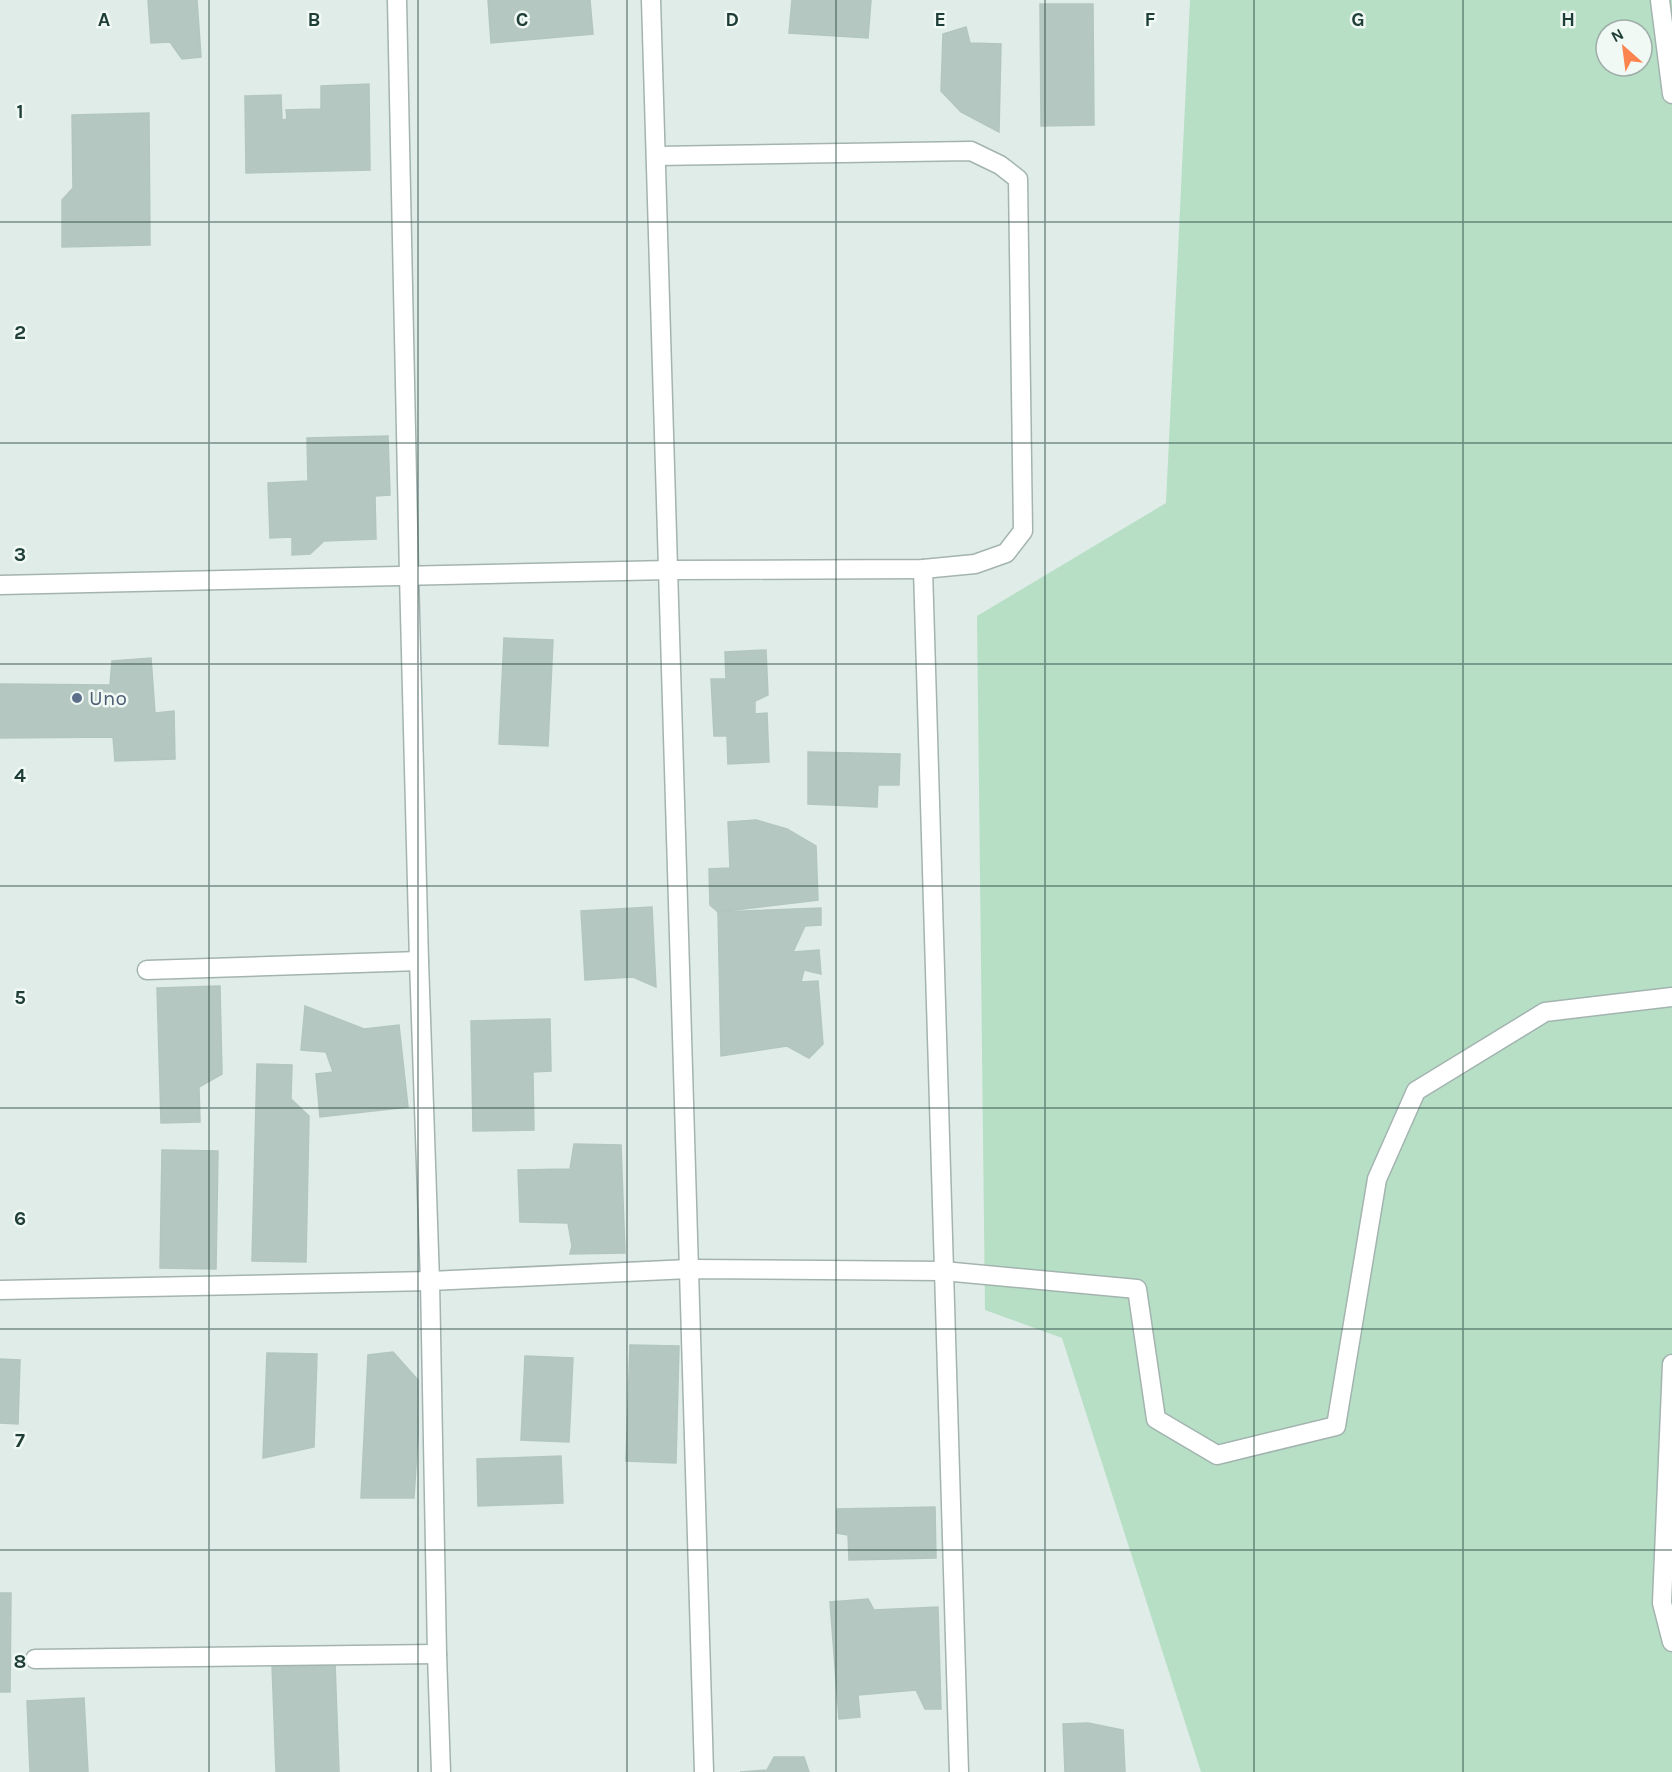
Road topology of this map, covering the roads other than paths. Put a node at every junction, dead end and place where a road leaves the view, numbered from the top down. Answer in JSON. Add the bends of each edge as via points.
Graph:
{"nodes":[{"id":1,"x":397,"y":0,"type":"edge"},
{"id":2,"x":651,"y":0,"type":"edge"},
{"id":3,"x":1660,"y":0,"type":"edge"},
{"id":4,"x":1672,"y":94,"type":"edge"},
{"id":5,"x":656,"y":156,"type":"junction"},
{"id":6,"x":922,"y":569,"type":"junction"},
{"id":7,"x":669,"y":570,"type":"junction"},
{"id":8,"x":409,"y":575,"type":"junction"},
{"id":9,"x":0,"y":585,"type":"edge"},
{"id":10,"x":419,"y":961,"type":"junction"},
{"id":11,"x":147,"y":970,"type":"dead end"},
{"id":12,"x":1672,"y":997,"type":"edge"},
{"id":13,"x":689,"y":1269,"type":"junction"},
{"id":14,"x":943,"y":1270,"type":"junction"},
{"id":15,"x":429,"y":1281,"type":"junction"},
{"id":16,"x":0,"y":1290,"type":"edge"},
{"id":17,"x":1672,"y":1364,"type":"edge"},
{"id":18,"x":1672,"y":1642,"type":"edge"},
{"id":19,"x":437,"y":1654,"type":"junction"},
{"id":20,"x":35,"y":1659,"type":"dead end"},
{"id":21,"x":441,"y":1772,"type":"edge"},
{"id":22,"x":704,"y":1772,"type":"edge"},
{"id":23,"x":959,"y":1772,"type":"edge"}],
"edges":[{"from":1,"to":8,"type":"street"},
{"from":2,"to":5,"type":"street"},
{"from":3,"to":4,"type":"street"},
{"from":5,"to":6,"type":"street","via":[[971,151],[1018,179],[1023,531],[1006,552],[975,564]]},
{"from":5,"to":7,"type":"street"},
{"from":6,"to":7,"type":"street"},
{"from":6,"to":14,"type":"street"},
{"from":7,"to":8,"type":"street"},
{"from":7,"to":13,"type":"street"},
{"from":8,"to":9,"type":"street"},
{"from":8,"to":10,"type":"street"},
{"from":10,"to":11,"type":"street"},
{"from":10,"to":15,"type":"street"},
{"from":12,"to":14,"type":"street","via":[[1545,1012],[1416,1091],[1377,1179],[1336,1426],[1217,1455],[1156,1419],[1137,1289]]},
{"from":13,"to":14,"type":"street"},
{"from":13,"to":15,"type":"street"},
{"from":13,"to":22,"type":"street"},
{"from":14,"to":23,"type":"street"},
{"from":15,"to":16,"type":"street"},
{"from":15,"to":19,"type":"street"},
{"from":17,"to":18,"type":"street","via":[[1662,1603]]},
{"from":19,"to":20,"type":"street"},
{"from":19,"to":21,"type":"street"}]}
